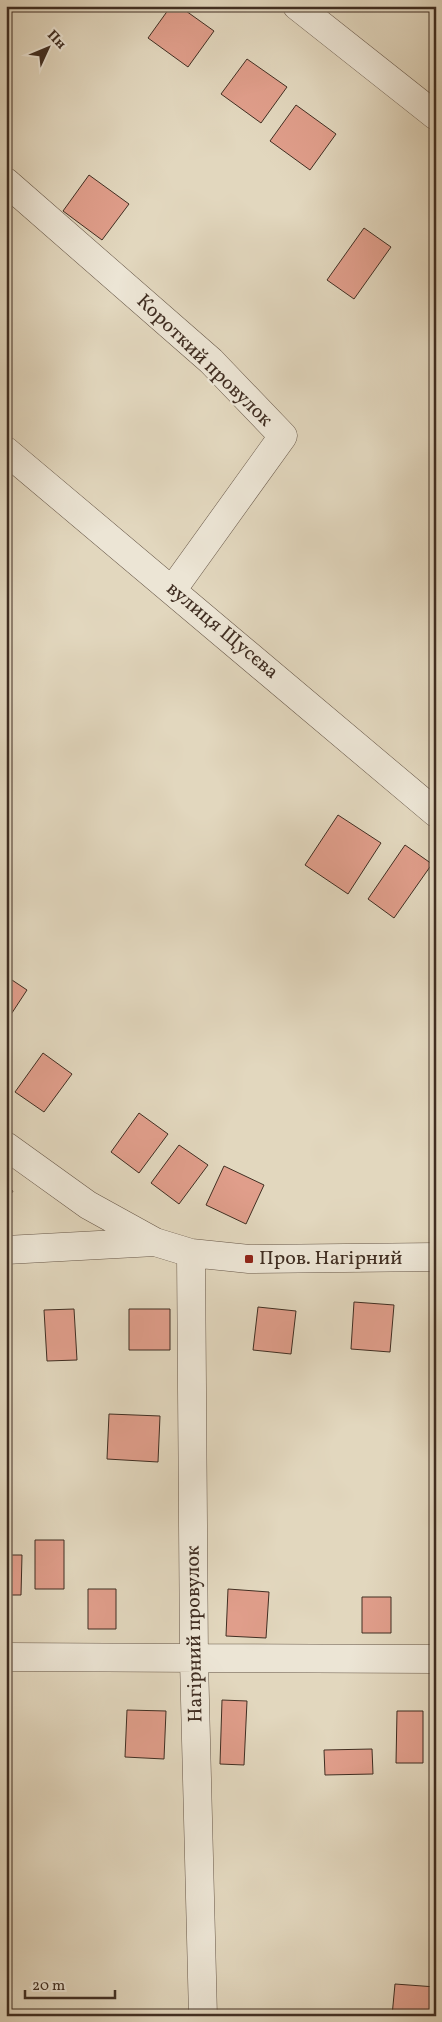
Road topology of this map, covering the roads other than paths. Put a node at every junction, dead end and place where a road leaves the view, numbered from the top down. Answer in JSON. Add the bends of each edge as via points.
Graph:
{"nodes":[{"id":1,"x":297,"y":6,"type":"edge"},
{"id":2,"x":436,"y":116,"type":"edge"},
{"id":3,"x":6,"y":182,"type":"edge"},
{"id":4,"x":6,"y":451,"type":"edge"},
{"id":5,"x":173,"y":589,"type":"junction"},
{"id":6,"x":436,"y":813,"type":"edge"},
{"id":7,"x":6,"y":1146,"type":"edge"},
{"id":8,"x":155,"y":1242,"type":"junction"},
{"id":9,"x":6,"y":1250,"type":"edge"},
{"id":10,"x":191,"y":1253,"type":"junction"},
{"id":11,"x":436,"y":1257,"type":"edge"},
{"id":12,"x":6,"y":1657,"type":"edge"},
{"id":13,"x":436,"y":1659,"type":"edge"},
{"id":14,"x":194,"y":1660,"type":"junction"},
{"id":15,"x":203,"y":2016,"type":"edge"}],
"edges":[{"from":1,"to":2,"type":"street"},
{"from":3,"to":5,"type":"street","name":"Короткий провулок","via":[[210,361],[283,436]]},
{"from":4,"to":5,"type":"street","name":"вулиця Щусєва"},
{"from":5,"to":6,"type":"street","name":"вулиця Щусєва"},
{"from":7,"to":8,"type":"street","via":[[88,1205]]},
{"from":8,"to":9,"type":"street"},
{"from":8,"to":10,"type":"street"},
{"from":10,"to":11,"type":"street","via":[[249,1259]]},
{"from":10,"to":14,"type":"street","name":"Нагірний провулок"},
{"from":12,"to":14,"type":"street"},
{"from":13,"to":14,"type":"street"},
{"from":14,"to":15,"type":"street","name":"Нагірний провулок"}]}
